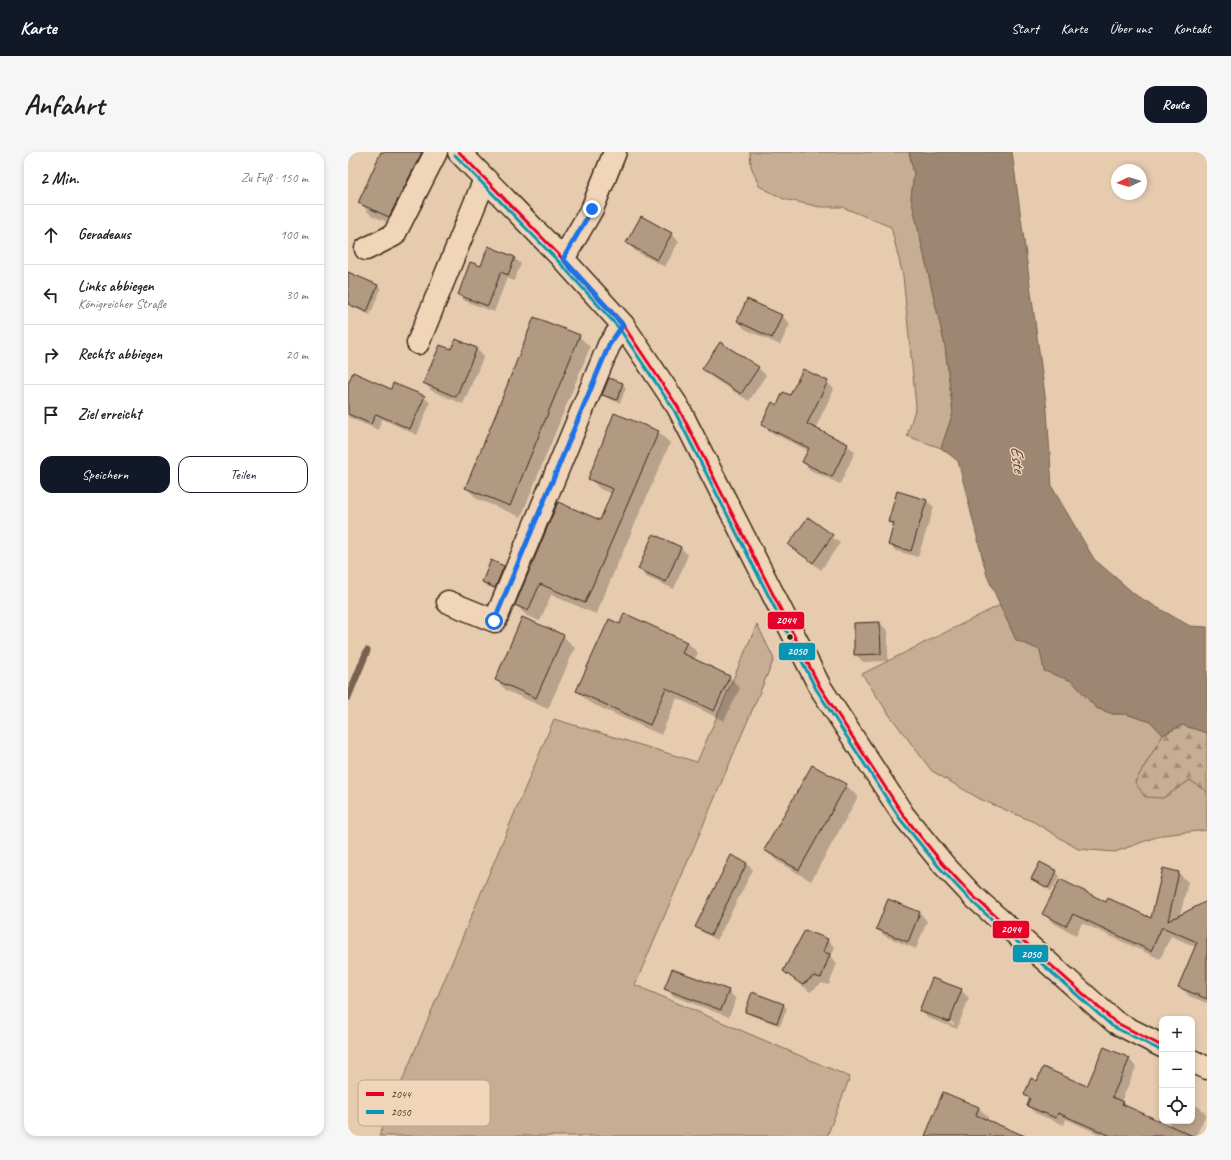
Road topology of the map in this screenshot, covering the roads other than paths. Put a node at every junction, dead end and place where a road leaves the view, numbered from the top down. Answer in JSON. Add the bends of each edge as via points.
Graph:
{"nodes":[{"id":1,"x":436,"y":152,"type":"edge"},
{"id":2,"x":615,"y":152,"type":"edge"},
{"id":3,"x":463,"y":154,"type":"edge"},
{"id":4,"x":486,"y":179,"type":"junction"},
{"id":5,"x":366,"y":249,"type":"dead end"},
{"id":6,"x":563,"y":259,"type":"junction"},
{"id":7,"x":623,"y":325,"type":"junction"},
{"id":8,"x":418,"y":343,"type":"dead end"},
{"id":9,"x":448,"y":602,"type":"dead end"},
{"id":10,"x":1159,"y":1044,"type":"edge"},
{"id":11,"x":1195,"y":1062,"type":"edge"},
{"id":12,"x":1207,"y":1068,"type":"edge"}],
"edges":[{"from":1,"to":5,"type":"street","via":[[394,235]]},
{"from":2,"to":6,"type":"street","via":[[592,209]]},
{"from":3,"to":4,"type":"street"},
{"from":4,"to":6,"type":"street"},
{"from":4,"to":8,"type":"street"},
{"from":6,"to":7,"type":"street"},
{"from":7,"to":9,"type":"street","via":[[609,345],[494,621]]},
{"from":7,"to":10,"type":"street","via":[[678,407],[820,687],[904,816],[973,896],[1115,1022]]},
{"from":11,"to":12,"type":"street"}]}
